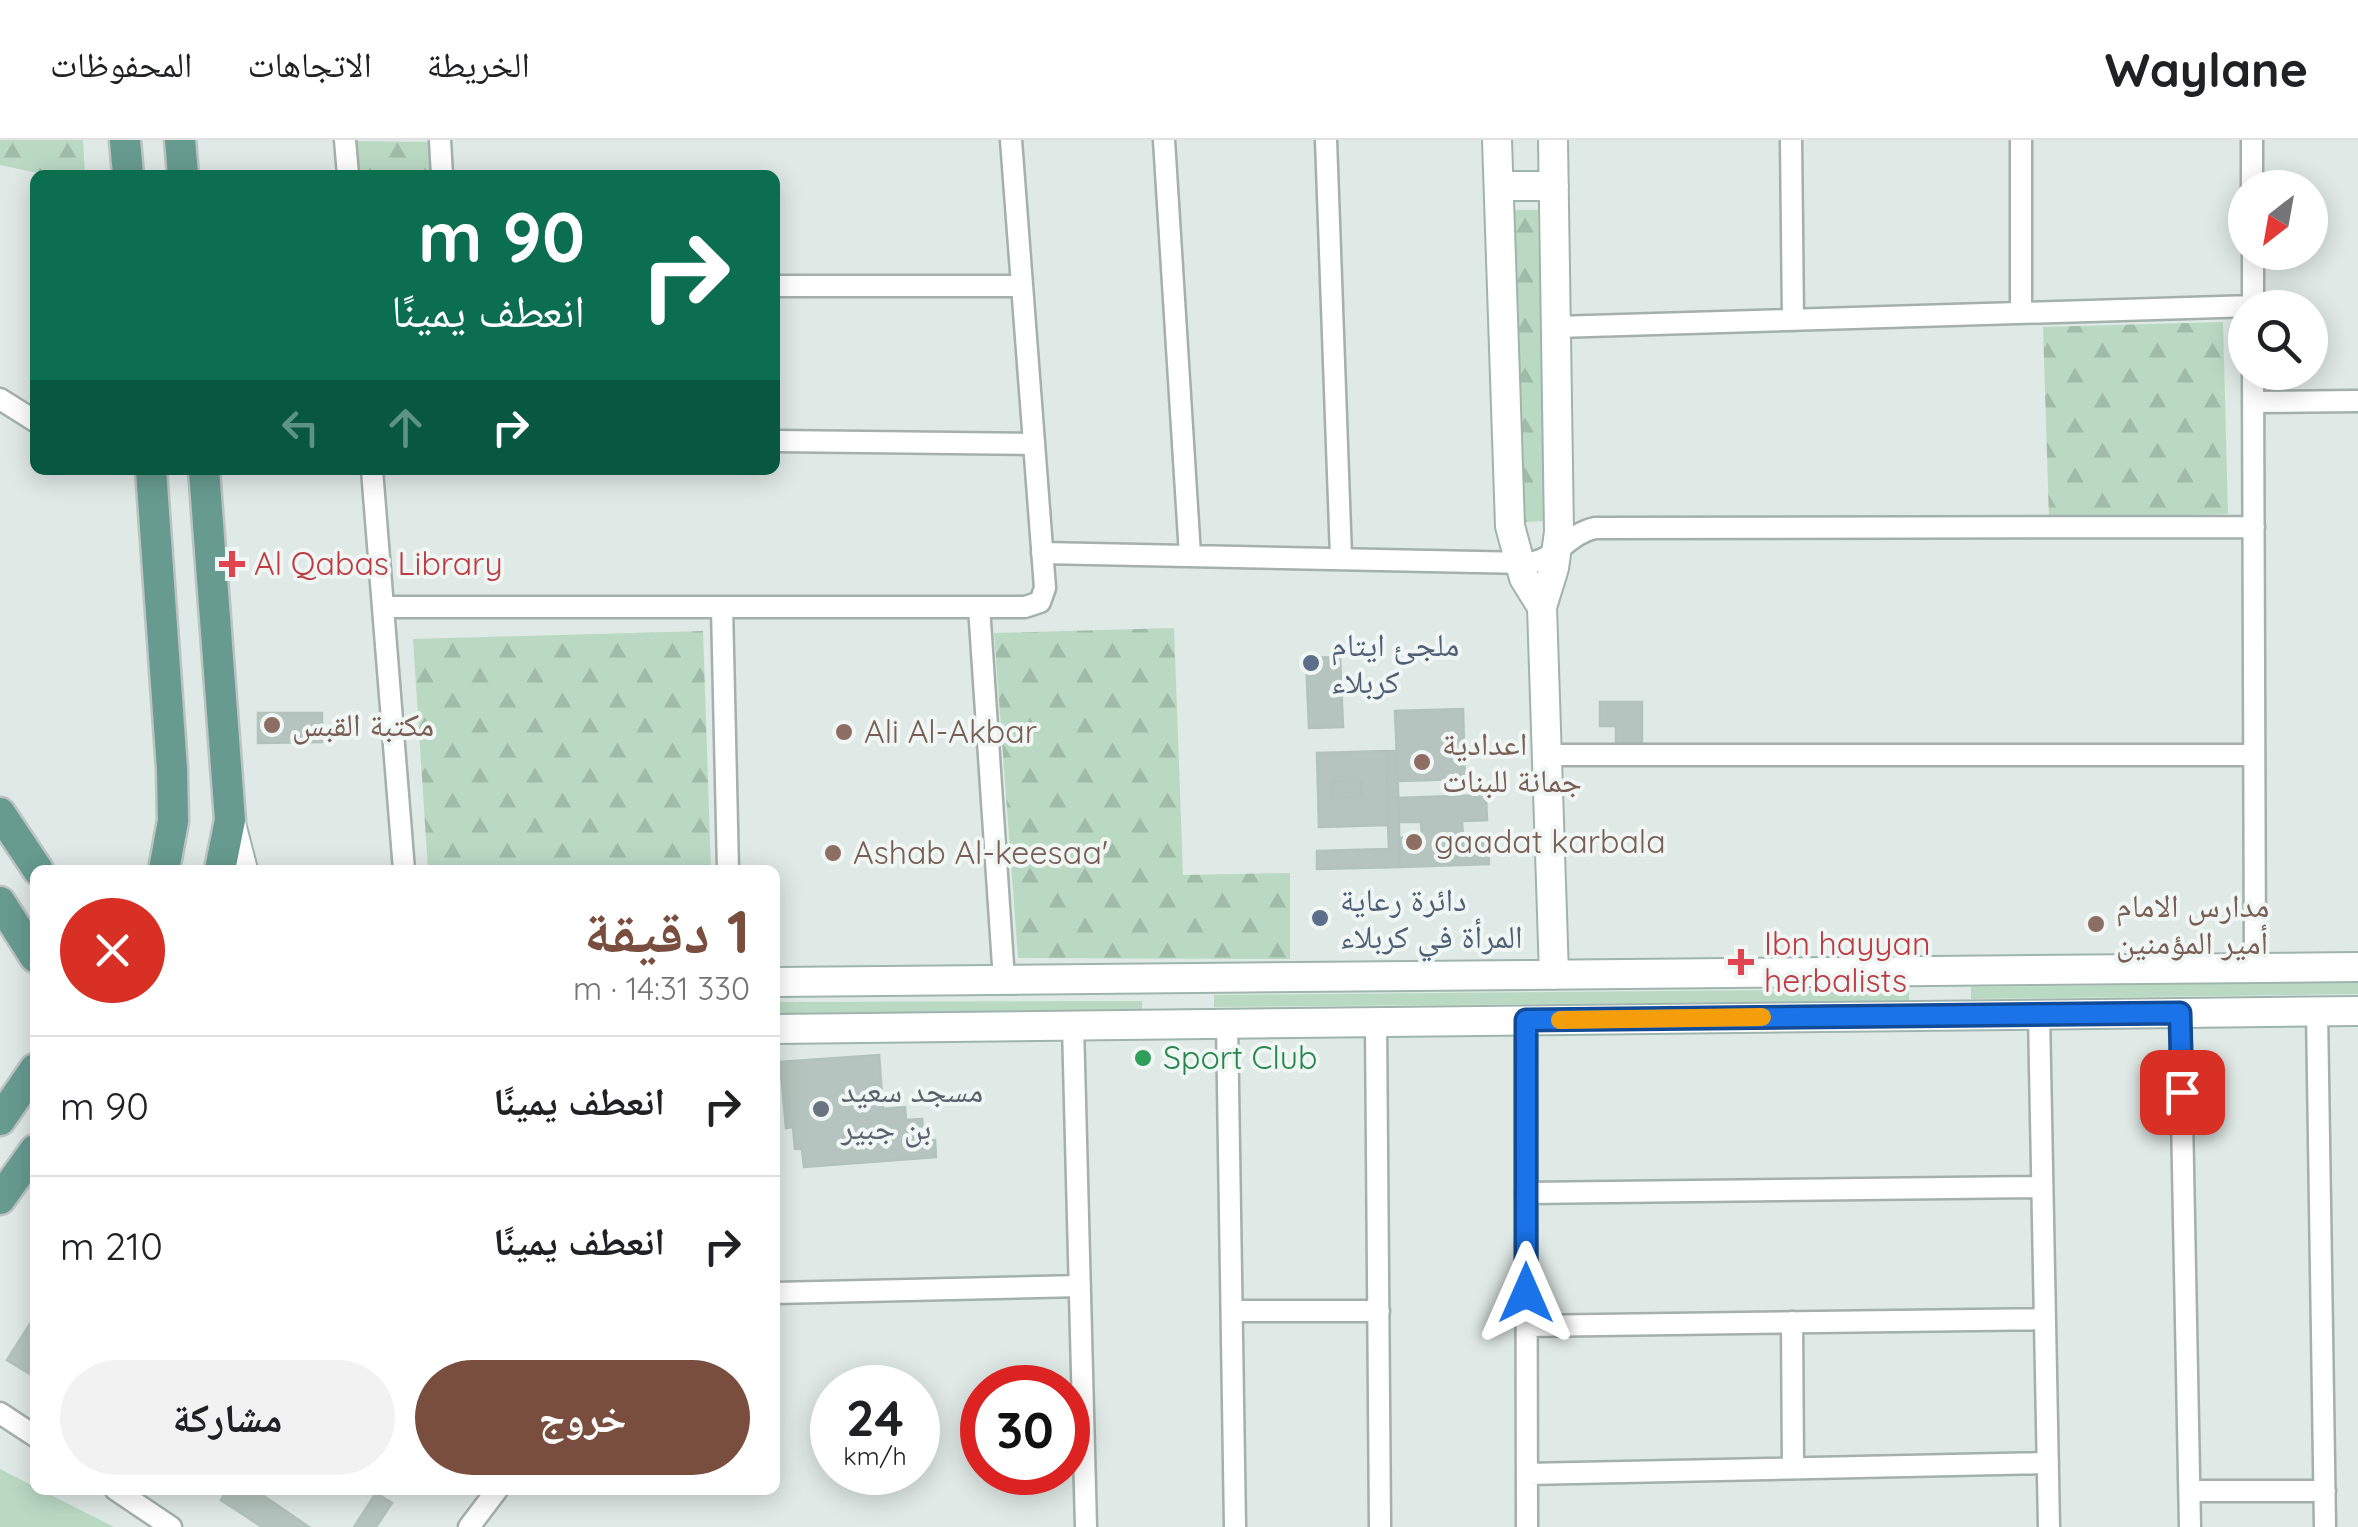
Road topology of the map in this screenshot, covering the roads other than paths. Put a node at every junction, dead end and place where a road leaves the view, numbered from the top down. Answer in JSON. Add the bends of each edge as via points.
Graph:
{"nodes":[{"id":1,"x":125,"y":140,"type":"edge"},
{"id":2,"x":180,"y":140,"type":"edge"},
{"id":3,"x":345,"y":140,"type":"edge"},
{"id":4,"x":440,"y":140,"type":"edge"},
{"id":5,"x":1011,"y":140,"type":"edge"},
{"id":6,"x":1164,"y":140,"type":"edge"},
{"id":7,"x":1326,"y":140,"type":"edge"},
{"id":8,"x":1497,"y":140,"type":"edge"},
{"id":9,"x":1553,"y":140,"type":"edge"},
{"id":10,"x":1791,"y":140,"type":"edge"},
{"id":11,"x":2021,"y":140,"type":"edge"},
{"id":12,"x":2252,"y":140,"type":"edge"},
{"id":13,"x":128,"y":170,"type":"edge"},
{"id":14,"x":182,"y":170,"type":"edge"},
{"id":15,"x":348,"y":170,"type":"edge"},
{"id":16,"x":442,"y":170,"type":"edge"},
{"id":17,"x":2252,"y":170,"type":"edge"},
{"id":18,"x":1499,"y":186,"type":"junction"},
{"id":19,"x":1554,"y":186,"type":"junction"},
{"id":20,"x":780,"y":286,"type":"edge"},
{"id":21,"x":1022,"y":286,"type":"junction"},
{"id":22,"x":2228,"y":308,"type":"edge"},
{"id":23,"x":2021,"y":313,"type":"junction"},
{"id":24,"x":1794,"y":320,"type":"junction"},
{"id":25,"x":1556,"y":327,"type":"junction"},
{"id":26,"x":2253,"y":390,"type":"edge"},
{"id":27,"x":0,"y":399,"type":"edge"},
{"id":28,"x":2358,"y":401,"type":"edge"},
{"id":29,"x":2253,"y":402,"type":"junction"},
{"id":30,"x":30,"y":418,"type":"edge"},
{"id":31,"x":780,"y":440,"type":"edge"},
{"id":32,"x":1034,"y":444,"type":"junction"},
{"id":33,"x":151,"y":475,"type":"edge"},
{"id":34,"x":204,"y":475,"type":"edge"},
{"id":35,"x":372,"y":475,"type":"edge"},
{"id":36,"x":2254,"y":527,"type":"junction"},
{"id":37,"x":1558,"y":550,"type":"junction"},
{"id":38,"x":1042,"y":552,"type":"junction"},
{"id":39,"x":1190,"y":555,"type":"junction"},
{"id":40,"x":1341,"y":558,"type":"junction"},
{"id":41,"x":1518,"y":562,"type":"junction"},
{"id":42,"x":383,"y":606,"type":"junction"},
{"id":43,"x":722,"y":607,"type":"junction"},
{"id":44,"x":979,"y":607,"type":"junction"},
{"id":45,"x":1542,"y":607,"type":"junction"},
{"id":46,"x":215,"y":622,"type":"junction"},
{"id":47,"x":164,"y":636,"type":"junction"},
{"id":48,"x":167,"y":681,"type":"junction"},
{"id":49,"x":220,"y":687,"type":"junction"},
{"id":50,"x":1548,"y":755,"type":"junction"},
{"id":51,"x":2254,"y":755,"type":"junction"},
{"id":52,"x":0,"y":813,"type":"edge"},
{"id":53,"x":230,"y":820,"type":"junction"},
{"id":54,"x":35,"y":865,"type":"edge"},
{"id":55,"x":165,"y":865,"type":"edge"},
{"id":56,"x":221,"y":865,"type":"edge"},
{"id":57,"x":242,"y":865,"type":"edge"},
{"id":58,"x":404,"y":865,"type":"edge"},
{"id":59,"x":728,"y":865,"type":"edge"},
{"id":60,"x":0,"y":902,"type":"edge"},
{"id":61,"x":30,"y":948,"type":"edge"},
{"id":62,"x":2358,"y":967,"type":"edge"},
{"id":63,"x":2255,"y":968,"type":"junction"},
{"id":64,"x":1968,"y":970,"type":"junction"},
{"id":65,"x":1914,"y":971,"type":"junction"},
{"id":66,"x":1554,"y":975,"type":"junction"},
{"id":67,"x":1158,"y":978,"type":"junction"},
{"id":68,"x":1207,"y":978,"type":"junction"},
{"id":69,"x":1004,"y":980,"type":"junction"},
{"id":70,"x":780,"y":982,"type":"edge"},
{"id":71,"x":2317,"y":1011,"type":"junction"},
{"id":72,"x":2358,"y":1011,"type":"edge"},
{"id":73,"x":2180,"y":1013,"type":"junction"},
{"id":74,"x":2039,"y":1014,"type":"junction"},
{"id":75,"x":1967,"y":1015,"type":"junction"},
{"id":76,"x":1915,"y":1016,"type":"junction"},
{"id":77,"x":1526,"y":1020,"type":"junction"},
{"id":78,"x":1376,"y":1022,"type":"junction"},
{"id":79,"x":1220,"y":1023,"type":"junction"},
{"id":80,"x":1154,"y":1024,"type":"junction"},
{"id":81,"x":1073,"y":1025,"type":"junction"},
{"id":82,"x":780,"y":1029,"type":"edge"},
{"id":83,"x":30,"y":1076,"type":"edge"},
{"id":84,"x":0,"y":1120,"type":"edge"},
{"id":85,"x":30,"y":1157,"type":"edge"},
{"id":86,"x":2042,"y":1187,"type":"junction"},
{"id":87,"x":1526,"y":1193,"type":"junction"},
{"id":88,"x":0,"y":1199,"type":"edge"},
{"id":89,"x":1080,"y":1286,"type":"junction"},
{"id":90,"x":780,"y":1293,"type":"edge"},
{"id":91,"x":1232,"y":1310,"type":"junction"},
{"id":92,"x":1379,"y":1311,"type":"junction"},
{"id":93,"x":2045,"y":1319,"type":"junction"},
{"id":94,"x":1792,"y":1322,"type":"junction"},
{"id":95,"x":1526,"y":1326,"type":"junction"},
{"id":96,"x":0,"y":1413,"type":"edge"},
{"id":97,"x":30,"y":1433,"type":"edge"},
{"id":98,"x":2048,"y":1463,"type":"junction"},
{"id":99,"x":1793,"y":1468,"type":"junction"},
{"id":100,"x":1527,"y":1474,"type":"junction"},
{"id":101,"x":2190,"y":1492,"type":"junction"},
{"id":102,"x":2325,"y":1492,"type":"junction"},
{"id":103,"x":124,"y":1495,"type":"edge"},
{"id":104,"x":493,"y":1495,"type":"edge"},
{"id":105,"x":172,"y":1527,"type":"edge"},
{"id":106,"x":469,"y":1527,"type":"edge"},
{"id":107,"x":1086,"y":1527,"type":"edge"},
{"id":108,"x":1235,"y":1527,"type":"edge"},
{"id":109,"x":1380,"y":1527,"type":"edge"},
{"id":110,"x":1527,"y":1527,"type":"edge"},
{"id":111,"x":2049,"y":1527,"type":"edge"},
{"id":112,"x":2190,"y":1527,"type":"edge"},
{"id":113,"x":2326,"y":1527,"type":"edge"}],
"edges":[{"from":1,"to":13,"type":"main road"},
{"from":2,"to":14,"type":"main road"},
{"from":3,"to":15,"type":"street"},
{"from":4,"to":16,"type":"street"},
{"from":5,"to":21,"type":"street"},
{"from":6,"to":39,"type":"street"},
{"from":7,"to":40,"type":"street"},
{"from":8,"to":18,"type":"main road"},
{"from":9,"to":19,"type":"main road"},
{"from":10,"to":24,"type":"street"},
{"from":11,"to":23,"type":"street"},
{"from":12,"to":17,"type":"street"},
{"from":18,"to":19,"type":"main road"},
{"from":18,"to":41,"type":"main road","via":[[1510,526]]},
{"from":19,"to":25,"type":"main road"},
{"from":20,"to":21,"type":"street"},
{"from":21,"to":32,"type":"street"},
{"from":22,"to":23,"type":"street"},
{"from":23,"to":24,"type":"street"},
{"from":24,"to":25,"type":"street"},
{"from":25,"to":37,"type":"main road"},
{"from":26,"to":29,"type":"street"},
{"from":27,"to":30,"type":"street"},
{"from":28,"to":29,"type":"street"},
{"from":29,"to":36,"type":"street"},
{"from":31,"to":32,"type":"street"},
{"from":32,"to":38,"type":"street"},
{"from":33,"to":47,"type":"main road"},
{"from":34,"to":46,"type":"main road"},
{"from":35,"to":42,"type":"street"},
{"from":36,"to":37,"type":"street","via":[[1595,528]]},
{"from":36,"to":51,"type":"street"},
{"from":37,"to":41,"type":"street","via":[[1543,560]]},
{"from":37,"to":45,"type":"main road"},
{"from":38,"to":39,"type":"street"},
{"from":38,"to":44,"type":"street","via":[[1040,602]]},
{"from":39,"to":40,"type":"street"},
{"from":40,"to":41,"type":"street"},
{"from":41,"to":45,"type":"main road"},
{"from":42,"to":43,"type":"street"},
{"from":42,"to":58,"type":"street"},
{"from":43,"to":44,"type":"street"},
{"from":43,"to":59,"type":"street"},
{"from":44,"to":69,"type":"street"},
{"from":45,"to":50,"type":"main road"},
{"from":46,"to":47,"type":"main road","via":[[200,640]]},
{"from":46,"to":49,"type":"main road"},
{"from":47,"to":48,"type":"main road"},
{"from":48,"to":49,"type":"main road","via":[[189,670]]},
{"from":48,"to":55,"type":"main road","via":[[174,821]]},
{"from":49,"to":53,"type":"main road"},
{"from":50,"to":51,"type":"street"},
{"from":50,"to":66,"type":"main road"},
{"from":51,"to":63,"type":"street"},
{"from":52,"to":54,"type":"main road"},
{"from":53,"to":56,"type":"main road"},
{"from":53,"to":57,"type":"main road"},
{"from":60,"to":61,"type":"main road"},
{"from":62,"to":63,"type":"main road"},
{"from":63,"to":64,"type":"main road"},
{"from":64,"to":65,"type":"main road"},
{"from":64,"to":75,"type":"main road","via":[[1957,988]]},
{"from":65,"to":66,"type":"main road"},
{"from":65,"to":76,"type":"main road","via":[[1924,988]]},
{"from":66,"to":68,"type":"main road"},
{"from":67,"to":68,"type":"main road"},
{"from":67,"to":69,"type":"main road"},
{"from":67,"to":80,"type":"main road","via":[[1166,1007]]},
{"from":68,"to":79,"type":"main road","via":[[1198,996],[1204,1016]]},
{"from":69,"to":70,"type":"main road"},
{"from":71,"to":72,"type":"main road"},
{"from":71,"to":73,"type":"main road"},
{"from":71,"to":102,"type":"street"},
{"from":73,"to":74,"type":"main road"},
{"from":73,"to":101,"type":"street"},
{"from":74,"to":75,"type":"main road"},
{"from":74,"to":86,"type":"street"},
{"from":75,"to":76,"type":"main road"},
{"from":76,"to":77,"type":"main road"},
{"from":77,"to":78,"type":"main road"},
{"from":77,"to":87,"type":"street"},
{"from":78,"to":79,"type":"main road"},
{"from":78,"to":92,"type":"street"},
{"from":79,"to":80,"type":"main road"},
{"from":79,"to":91,"type":"street"},
{"from":80,"to":81,"type":"main road"},
{"from":81,"to":82,"type":"main road"},
{"from":81,"to":89,"type":"street"},
{"from":83,"to":84,"type":"main road"},
{"from":85,"to":88,"type":"main road"},
{"from":86,"to":87,"type":"street"},
{"from":86,"to":93,"type":"street"},
{"from":87,"to":95,"type":"street"},
{"from":89,"to":90,"type":"street"},
{"from":89,"to":107,"type":"street"},
{"from":91,"to":92,"type":"street"},
{"from":91,"to":108,"type":"street"},
{"from":92,"to":109,"type":"street"},
{"from":93,"to":94,"type":"street"},
{"from":93,"to":98,"type":"street"},
{"from":94,"to":95,"type":"street"},
{"from":94,"to":99,"type":"street"},
{"from":95,"to":100,"type":"street"},
{"from":96,"to":97,"type":"street"},
{"from":98,"to":99,"type":"street"},
{"from":98,"to":111,"type":"street"},
{"from":99,"to":100,"type":"street"},
{"from":100,"to":110,"type":"street"},
{"from":101,"to":102,"type":"street"},
{"from":101,"to":112,"type":"street"},
{"from":102,"to":113,"type":"street"},
{"from":103,"to":105,"type":"street"},
{"from":104,"to":106,"type":"street"}]}
